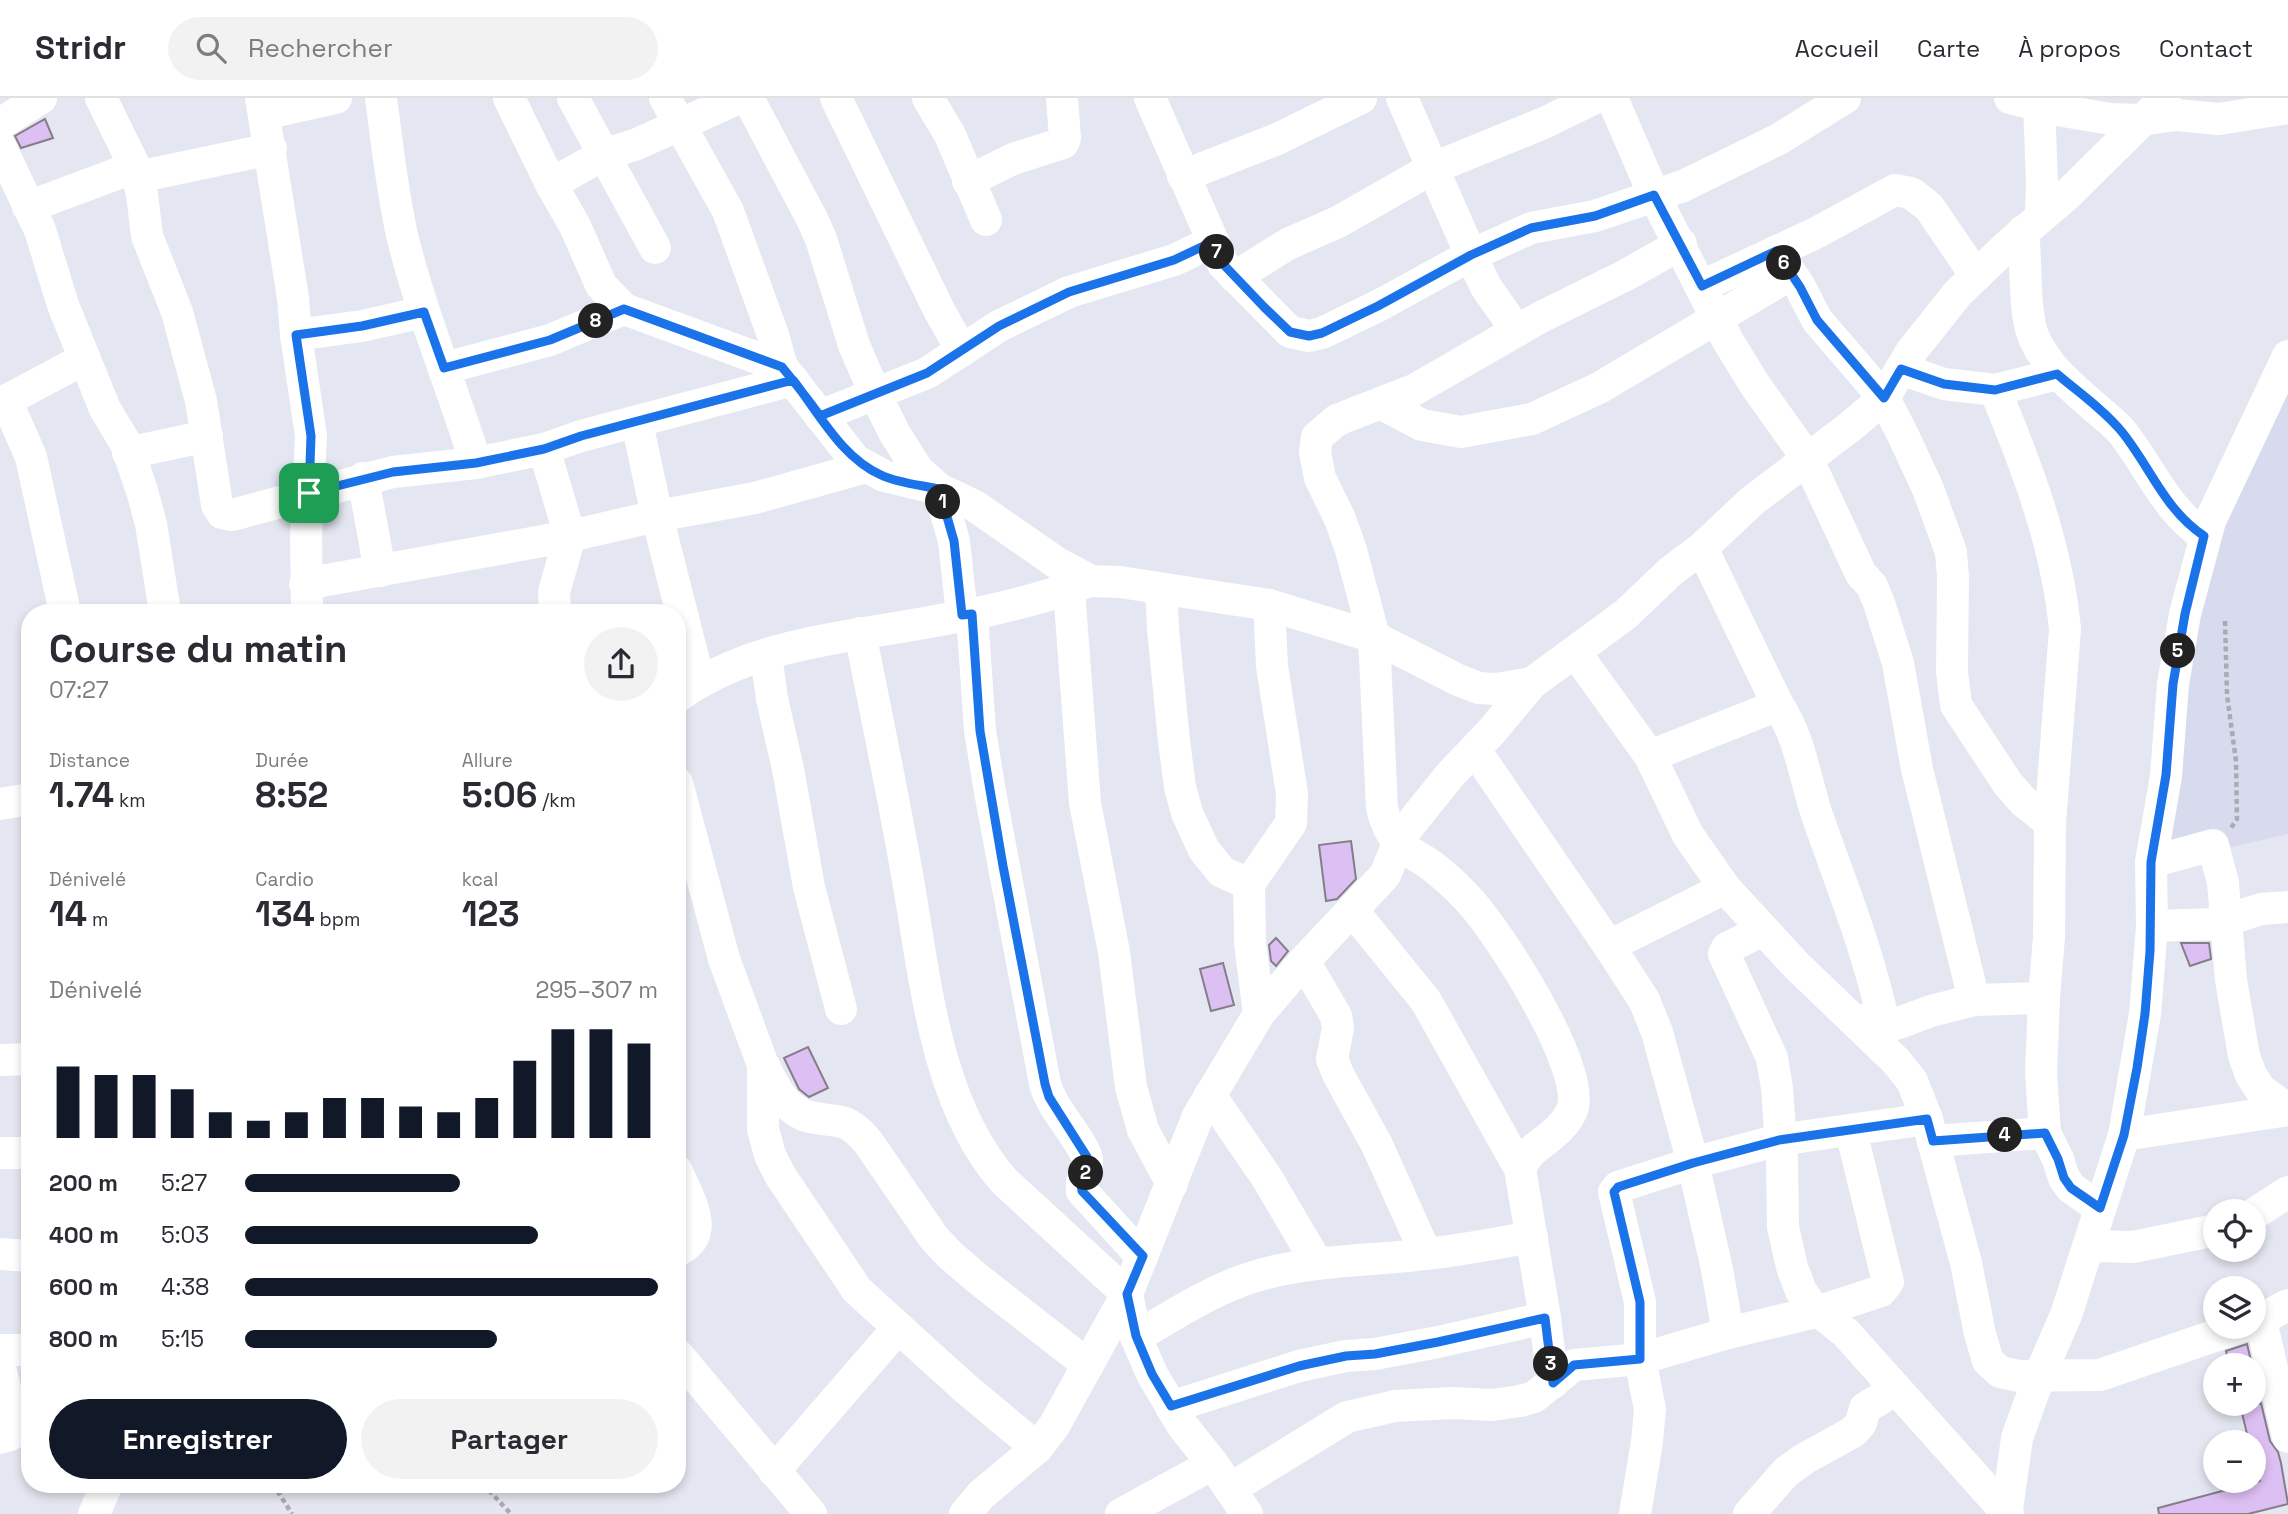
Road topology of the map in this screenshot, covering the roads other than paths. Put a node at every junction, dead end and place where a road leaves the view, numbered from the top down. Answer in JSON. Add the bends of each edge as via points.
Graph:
{"nodes":[{"id":1,"x":41,"y":98,"type":"edge"},
{"id":2,"x":101,"y":98,"type":"edge"},
{"id":3,"x":336,"y":98,"type":"edge"},
{"id":4,"x":381,"y":98,"type":"edge"},
{"id":5,"x":509,"y":98,"type":"edge"},
{"id":6,"x":573,"y":98,"type":"edge"},
{"id":7,"x":739,"y":98,"type":"edge"},
{"id":8,"x":748,"y":98,"type":"edge"},
{"id":9,"x":836,"y":98,"type":"edge"},
{"id":10,"x":928,"y":98,"type":"edge"},
{"id":11,"x":1062,"y":98,"type":"edge"},
{"id":12,"x":1150,"y":98,"type":"edge"},
{"id":13,"x":1361,"y":98,"type":"edge"},
{"id":14,"x":1402,"y":98,"type":"edge"},
{"id":15,"x":1845,"y":98,"type":"edge"},
{"id":16,"x":2165,"y":98,"type":"edge"},
{"id":17,"x":1614,"y":101,"type":"edge"},
{"id":18,"x":2024,"y":102,"type":"edge"},
{"id":19,"x":263,"y":106,"type":"edge"},
{"id":20,"x":2078,"y":106,"type":"edge"},
{"id":21,"x":2288,"y":108,"type":"edge"},
{"id":22,"x":672,"y":111,"type":"edge"},
{"id":23,"x":2141,"y":120,"type":"junction"},
{"id":24,"x":0,"y":124,"type":"edge"},
{"id":25,"x":0,"y":146,"type":"edge"},
{"id":26,"x":271,"y":149,"type":"junction"},
{"id":27,"x":603,"y":155,"type":"junction"},
{"id":28,"x":1432,"y":169,"type":"junction"},
{"id":29,"x":136,"y":172,"type":"junction"},
{"id":30,"x":1183,"y":176,"type":"junction"},
{"id":31,"x":968,"y":181,"type":"junction"},
{"id":32,"x":551,"y":184,"type":"junction"},
{"id":33,"x":1654,"y":195,"type":"junction"},
{"id":34,"x":28,"y":206,"type":"junction"},
{"id":35,"x":986,"y":220,"type":"dead end"},
{"id":36,"x":2032,"y":224,"type":"junction"},
{"id":37,"x":1212,"y":242,"type":"junction"},
{"id":38,"x":1681,"y":244,"type":"junction"},
{"id":39,"x":656,"y":248,"type":"dead end"},
{"id":40,"x":1471,"y":255,"type":"junction"},
{"id":41,"x":1784,"y":262,"type":"junction"},
{"id":42,"x":1976,"y":275,"type":"junction"},
{"id":43,"x":1235,"y":277,"type":"junction"},
{"id":44,"x":1702,"y":286,"type":"junction"},
{"id":45,"x":624,"y":309,"type":"junction"},
{"id":46,"x":424,"y":312,"type":"junction"},
{"id":47,"x":1718,"y":317,"type":"junction"},
{"id":48,"x":1517,"y":331,"type":"junction"},
{"id":49,"x":296,"y":335,"type":"junction"},
{"id":50,"x":962,"y":351,"type":"junction"},
{"id":51,"x":85,"y":359,"type":"junction"},
{"id":52,"x":444,"y":368,"type":"junction"},
{"id":53,"x":1901,"y":369,"type":"junction"},
{"id":54,"x":2284,"y":373,"type":"edge"},
{"id":55,"x":787,"y":374,"type":"junction"},
{"id":56,"x":2057,"y":374,"type":"junction"},
{"id":57,"x":1995,"y":390,"type":"junction"},
{"id":58,"x":875,"y":394,"type":"junction"},
{"id":59,"x":1884,"y":398,"type":"junction"},
{"id":60,"x":3,"y":402,"type":"edge"},
{"id":61,"x":1382,"y":404,"type":"junction"},
{"id":62,"x":820,"y":416,"type":"junction"},
{"id":63,"x":637,"y":423,"type":"junction"},
{"id":64,"x":207,"y":436,"type":"junction"},
{"id":65,"x":544,"y":449,"type":"junction"},
{"id":66,"x":128,"y":453,"type":"junction"},
{"id":67,"x":1807,"y":458,"type":"junction"},
{"id":68,"x":476,"y":463,"type":"junction"},
{"id":69,"x":866,"y":467,"type":"junction"},
{"id":70,"x":363,"y":478,"type":"junction"},
{"id":71,"x":939,"y":489,"type":"junction"},
{"id":72,"x":309,"y":493,"type":"junction"},
{"id":73,"x":657,"y":516,"type":"junction"},
{"id":74,"x":570,"y":536,"type":"junction"},
{"id":75,"x":2204,"y":536,"type":"junction"},
{"id":76,"x":1702,"y":548,"type":"junction"},
{"id":77,"x":380,"y":570,"type":"junction"},
{"id":78,"x":1080,"y":586,"type":"junction"},
{"id":79,"x":1161,"y":590,"type":"junction"},
{"id":80,"x":306,"y":598,"type":"edge"},
{"id":81,"x":63,"y":604,"type":"edge"},
{"id":82,"x":164,"y":604,"type":"edge"},
{"id":83,"x":555,"y":604,"type":"edge"},
{"id":84,"x":673,"y":604,"type":"edge"},
{"id":85,"x":1269,"y":605,"type":"junction"},
{"id":86,"x":967,"y":615,"type":"junction"},
{"id":87,"x":860,"y":633,"type":"junction"},
{"id":88,"x":1374,"y":637,"type":"junction"},
{"id":89,"x":1575,"y":652,"type":"junction"},
{"id":90,"x":766,"y":655,"type":"junction"},
{"id":91,"x":1532,"y":683,"type":"junction"},
{"id":92,"x":688,"y":689,"type":"edge"},
{"id":93,"x":1777,"y":705,"type":"junction"},
{"id":94,"x":1475,"y":750,"type":"junction"},
{"id":95,"x":1650,"y":756,"type":"junction"},
{"id":96,"x":21,"y":800,"type":"edge"},
{"id":97,"x":0,"y":804,"type":"edge"},
{"id":98,"x":686,"y":817,"type":"edge"},
{"id":99,"x":2049,"y":823,"type":"junction"},
{"id":100,"x":1398,"y":843,"type":"junction"},
{"id":101,"x":2151,"y":862,"type":"junction"},
{"id":102,"x":1249,"y":884,"type":"junction"},
{"id":103,"x":1725,"y":888,"type":"junction"},
{"id":104,"x":2288,"y":907,"type":"edge"},
{"id":105,"x":1353,"y":911,"type":"junction"},
{"id":106,"x":2227,"y":922,"type":"junction"},
{"id":107,"x":2152,"y":926,"type":"junction"},
{"id":108,"x":1763,"y":930,"type":"junction"},
{"id":109,"x":1609,"y":946,"type":"junction"},
{"id":110,"x":1304,"y":961,"type":"junction"},
{"id":111,"x":2044,"y":999,"type":"junction"},
{"id":112,"x":1974,"y":1000,"type":"junction"},
{"id":113,"x":841,"y":1009,"type":"dead end"},
{"id":114,"x":1259,"y":1014,"type":"junction"},
{"id":115,"x":1853,"y":1018,"type":"junction"},
{"id":116,"x":1884,"y":1024,"type":"junction"},
{"id":117,"x":21,"y":1059,"type":"edge"},
{"id":118,"x":0,"y":1060,"type":"edge"},
{"id":119,"x":763,"y":1065,"type":"junction"},
{"id":120,"x":1210,"y":1095,"type":"junction"},
{"id":121,"x":2288,"y":1110,"type":"edge"},
{"id":122,"x":1930,"y":1130,"type":"junction"},
{"id":123,"x":1851,"y":1131,"type":"junction"},
{"id":124,"x":2045,"y":1133,"type":"junction"},
{"id":125,"x":2124,"y":1135,"type":"junction"},
{"id":126,"x":1779,"y":1140,"type":"junction"},
{"id":127,"x":0,"y":1153,"type":"edge"},
{"id":128,"x":21,"y":1153,"type":"edge"},
{"id":129,"x":1693,"y":1163,"type":"junction"},
{"id":130,"x":1520,"y":1169,"type":"junction"},
{"id":131,"x":1172,"y":1184,"type":"junction"},
{"id":132,"x":2288,"y":1192,"type":"edge"},
{"id":133,"x":686,"y":1194,"type":"edge"},
{"id":134,"x":2266,"y":1206,"type":"edge"},
{"id":135,"x":2100,"y":1208,"type":"junction"},
{"id":136,"x":2203,"y":1233,"type":"edge"},
{"id":137,"x":1532,"y":1237,"type":"junction"},
{"id":138,"x":686,"y":1246,"type":"edge"},
{"id":139,"x":2090,"y":1246,"type":"junction"},
{"id":140,"x":0,"y":1254,"type":"edge"},
{"id":141,"x":1426,"y":1254,"type":"junction"},
{"id":142,"x":21,"y":1255,"type":"edge"},
{"id":143,"x":1143,"y":1256,"type":"junction"},
{"id":144,"x":1317,"y":1263,"type":"junction"},
{"id":145,"x":1127,"y":1294,"type":"junction"},
{"id":146,"x":2288,"y":1305,"type":"edge"},
{"id":147,"x":1820,"y":1311,"type":"junction"},
{"id":148,"x":2266,"y":1316,"type":"edge"},
{"id":149,"x":1545,"y":1318,"type":"junction"},
{"id":150,"x":898,"y":1328,"type":"junction"},
{"id":151,"x":1728,"y":1333,"type":"junction"},
{"id":152,"x":1136,"y":1336,"type":"junction"},
{"id":153,"x":2206,"y":1339,"type":"edge"},
{"id":154,"x":2258,"y":1339,"type":"edge"},
{"id":155,"x":0,"y":1350,"type":"edge"},
{"id":156,"x":21,"y":1350,"type":"edge"},
{"id":157,"x":1640,"y":1359,"type":"junction"},
{"id":158,"x":1088,"y":1364,"type":"junction"},
{"id":159,"x":686,"y":1365,"type":"edge"},
{"id":160,"x":0,"y":1367,"type":"edge"},
{"id":161,"x":2039,"y":1377,"type":"junction"},
{"id":162,"x":1553,"y":1383,"type":"junction"},
{"id":163,"x":1895,"y":1390,"type":"junction"},
{"id":164,"x":1171,"y":1406,"type":"junction"},
{"id":165,"x":2288,"y":1437,"type":"edge"},
{"id":166,"x":0,"y":1438,"type":"edge"},
{"id":167,"x":1037,"y":1448,"type":"junction"},
{"id":168,"x":774,"y":1471,"type":"junction"},
{"id":169,"x":1230,"y":1489,"type":"edge"},
{"id":170,"x":103,"y":1493,"type":"edge"},
{"id":171,"x":2006,"y":1513,"type":"edge"},
{"id":172,"x":94,"y":1514,"type":"edge"},
{"id":173,"x":811,"y":1514,"type":"edge"},
{"id":174,"x":965,"y":1514,"type":"edge"},
{"id":175,"x":1121,"y":1514,"type":"edge"},
{"id":176,"x":1635,"y":1514,"type":"edge"},
{"id":177,"x":1749,"y":1514,"type":"edge"}],
"edges":[{"from":1,"to":24,"type":"street"},
{"from":2,"to":29,"type":"street"},
{"from":3,"to":19,"type":"street"},
{"from":4,"to":46,"type":"street","via":[[402,234]]},
{"from":5,"to":32,"type":"street"},
{"from":6,"to":27,"type":"street"},
{"from":7,"to":22,"type":"street"},
{"from":8,"to":58,"type":"street","via":[[821,239],[854,345]]},
{"from":9,"to":50,"type":"street"},
{"from":10,"to":31,"type":"street","via":[[950,135]]},
{"from":11,"to":31,"type":"street","via":[[1063,143],[1013,159]]},
{"from":12,"to":30,"type":"street"},
{"from":13,"to":30,"type":"street","via":[[1275,140]]},
{"from":14,"to":28,"type":"street"},
{"from":15,"to":33,"type":"street","via":[[1779,139],[1683,186]]},
{"from":16,"to":23,"type":"street"},
{"from":17,"to":28,"type":"street","via":[[1544,123]]},
{"from":17,"to":33,"type":"street"},
{"from":18,"to":20,"type":"street"},
{"from":18,"to":36,"type":"street","via":[[2042,181]]},
{"from":19,"to":26,"type":"street"},
{"from":20,"to":23,"type":"street","via":[[2111,119]]},
{"from":21,"to":23,"type":"street","via":[[2219,119],[2176,115]]},
{"from":22,"to":27,"type":"street","via":[[637,144]]},
{"from":22,"to":55,"type":"street","via":[[728,211]]},
{"from":23,"to":36,"type":"street","via":[[2107,158]]},
{"from":25,"to":34,"type":"street"},
{"from":26,"to":29,"type":"street"},
{"from":26,"to":49,"type":"street"},
{"from":27,"to":32,"type":"street"},
{"from":27,"to":39,"type":"street"},
{"from":28,"to":40,"type":"street"},
{"from":28,"to":43,"type":"street"},
{"from":29,"to":34,"type":"street"},
{"from":29,"to":64,"type":"street","via":[[146,236],[177,312]]},
{"from":30,"to":37,"type":"street"},
{"from":31,"to":35,"type":"street"},
{"from":32,"to":45,"type":"street","via":[[601,285]]},
{"from":33,"to":38,"type":"street"},
{"from":33,"to":40,"type":"street","via":[[1595,216],[1531,228]]},
{"from":34,"to":51,"type":"street"},
{"from":36,"to":42,"type":"street"},
{"from":36,"to":56,"type":"street","via":[[2028,303],[2033,335]]},
{"from":37,"to":43,"type":"street"},
{"from":37,"to":50,"type":"street","via":[[1174,260],[1069,292],[999,326]]},
{"from":38,"to":44,"type":"street"},
{"from":38,"to":48,"type":"street"},
{"from":40,"to":43,"type":"street","via":[[1378,306],[1309,336],[1290,332]]},
{"from":40,"to":48,"type":"street","via":[[1486,287]]},
{"from":41,"to":42,"type":"street","via":[[1814,234],[1891,191],[1903,191],[1929,207]]},
{"from":41,"to":44,"type":"street"},
{"from":41,"to":47,"type":"street"},
{"from":41,"to":59,"type":"street","via":[[1817,320]]},
{"from":42,"to":53,"type":"street"},
{"from":44,"to":47,"type":"street"},
{"from":45,"to":52,"type":"street","via":[[550,340]]},
{"from":45,"to":55,"type":"street"},
{"from":46,"to":49,"type":"street"},
{"from":46,"to":52,"type":"street"},
{"from":47,"to":61,"type":"street","via":[[1580,399],[1532,419],[1461,432],[1422,425]]},
{"from":47,"to":67,"type":"street","via":[[1742,365]]},
{"from":48,"to":61,"type":"street"},
{"from":49,"to":72,"type":"street","via":[[311,436]]},
{"from":50,"to":58,"type":"street","via":[[927,373]]},
{"from":51,"to":60,"type":"street"},
{"from":51,"to":66,"type":"street"},
{"from":52,"to":68,"type":"street"},
{"from":53,"to":57,"type":"street","via":[[1944,384]]},
{"from":53,"to":59,"type":"street"},
{"from":54,"to":75,"type":"street"},
{"from":55,"to":62,"type":"street"},
{"from":55,"to":63,"type":"street"},
{"from":56,"to":57,"type":"street"},
{"from":56,"to":75,"type":"street","via":[[2120,429],[2171,507]]},
{"from":57,"to":99,"type":"street","via":[[2024,460],[2062,598],[2065,629]]},
{"from":58,"to":62,"type":"street"},
{"from":58,"to":71,"type":"street","via":[[918,470]]},
{"from":59,"to":67,"type":"street"},
{"from":59,"to":99,"type":"street","via":[[1928,489],[1951,552],[1956,705],[2008,784]]},
{"from":60,"to":81,"type":"street","via":[[31,457]]},
{"from":61,"to":88,"type":"street","via":[[1338,420],[1317,437],[1315,452],[1320,478],[1351,550]]},
{"from":62,"to":69,"type":"street"},
{"from":63,"to":65,"type":"street"},
{"from":63,"to":73,"type":"street"},
{"from":64,"to":66,"type":"street"},
{"from":64,"to":72,"type":"street","via":[[222,513],[232,515]]},
{"from":65,"to":68,"type":"street"},
{"from":65,"to":74,"type":"street"},
{"from":66,"to":82,"type":"street","via":[[150,524]]},
{"from":67,"to":76,"type":"street","via":[[1752,500]]},
{"from":67,"to":112,"type":"street","via":[[1861,574],[1876,595],[1898,663],[1917,769]]},
{"from":68,"to":70,"type":"street"},
{"from":69,"to":71,"type":"street"},
{"from":69,"to":73,"type":"street","via":[[755,498]]},
{"from":70,"to":72,"type":"street"},
{"from":70,"to":77,"type":"street"},
{"from":71,"to":78,"type":"street","via":[[975,506],[1057,563]]},
{"from":71,"to":86,"type":"street"},
{"from":72,"to":80,"type":"street"},
{"from":73,"to":74,"type":"street"},
{"from":73,"to":84,"type":"street"},
{"from":74,"to":77,"type":"street"},
{"from":74,"to":83,"type":"street"},
{"from":75,"to":101,"type":"street","via":[[2177,661],[2166,775]]},
{"from":76,"to":89,"type":"street"},
{"from":76,"to":93,"type":"street"},
{"from":77,"to":80,"type":"street"},
{"from":78,"to":79,"type":"street","via":[[1120,582]]},
{"from":78,"to":86,"type":"street"},
{"from":78,"to":131,"type":"street","via":[[1085,803],[1114,952],[1131,1087],[1143,1130]]},
{"from":79,"to":85,"type":"street"},
{"from":79,"to":102,"type":"street","via":[[1174,741],[1187,813],[1204,850],[1222,872]]},
{"from":85,"to":88,"type":"street"},
{"from":85,"to":102,"type":"street","via":[[1272,666],[1292,794],[1291,823]]},
{"from":86,"to":87,"type":"street"},
{"from":86,"to":143,"type":"street","via":[[1000,853],[1045,1084],[1087,1157],[1082,1191]]},
{"from":87,"to":90,"type":"street"},
{"from":87,"to":145,"type":"street","via":[[932,1015],[960,1112],[1004,1181]]},
{"from":88,"to":91,"type":"street","via":[[1479,688]]},
{"from":88,"to":100,"type":"street","via":[[1382,808]]},
{"from":89,"to":91,"type":"street"},
{"from":89,"to":95,"type":"street"},
{"from":90,"to":92,"type":"street","via":[[749,658]]},
{"from":90,"to":113,"type":"street","via":[[809,887]]},
{"from":91,"to":94,"type":"street"},
{"from":93,"to":95,"type":"street"},
{"from":93,"to":116,"type":"street","via":[[1791,727],[1860,931]]},
{"from":94,"to":100,"type":"street"},
{"from":94,"to":109,"type":"street"},
{"from":95,"to":103,"type":"street","via":[[1688,835]]},
{"from":96,"to":97,"type":"street"},
{"from":98,"to":119,"type":"street","via":[[724,959]]},
{"from":99,"to":111,"type":"street"},
{"from":100,"to":105,"type":"street","via":[[1385,875]]},
{"from":100,"to":130,"type":"street","via":[[1434,867],[1494,930],[1546,1015],[1574,1089],[1572,1109],[1560,1128],[1530,1152]]},
{"from":101,"to":106,"type":"street","via":[[2213,845]]},
{"from":101,"to":107,"type":"street"},
{"from":102,"to":114,"type":"street","via":[[1250,943]]},
{"from":103,"to":108,"type":"street"},
{"from":103,"to":109,"type":"street"},
{"from":104,"to":106,"type":"street","via":[[2261,908]]},
{"from":105,"to":110,"type":"street"},
{"from":105,"to":130,"type":"street","via":[[1426,1001]]},
{"from":106,"to":107,"type":"street"},
{"from":106,"to":121,"type":"street","via":[[2244,1056],[2260,1089]]},
{"from":107,"to":125,"type":"street","via":[[2145,1014]]},
{"from":108,"to":115,"type":"street"},
{"from":108,"to":126,"type":"street","via":[[1727,948],[1724,954],[1772,1058]]},
{"from":109,"to":129,"type":"street","via":[[1644,1000],[1657,1032]]},
{"from":110,"to":114,"type":"street"},
{"from":110,"to":141,"type":"street","via":[[1336,1016],[1332,1059],[1338,1074],[1377,1145]]},
{"from":111,"to":112,"type":"street"},
{"from":111,"to":124,"type":"street","via":[[2041,1073]]},
{"from":112,"to":116,"type":"street"},
{"from":114,"to":120,"type":"street"},
{"from":115,"to":116,"type":"street"},
{"from":115,"to":122,"type":"street","via":[[1912,1081]]},
{"from":117,"to":118,"type":"street"},
{"from":119,"to":150,"type":"street","via":[[763,1129],[779,1175],[857,1290]]},
{"from":119,"to":158,"type":"street","via":[[794,1110],[856,1129],[949,1254]]},
{"from":120,"to":131,"type":"street","via":[[1188,1137]]},
{"from":120,"to":144,"type":"street"},
{"from":121,"to":125,"type":"street"},
{"from":122,"to":123,"type":"street"},
{"from":122,"to":124,"type":"street"},
{"from":122,"to":161,"type":"street","via":[[1988,1361],[2000,1372]]},
{"from":123,"to":126,"type":"street"},
{"from":123,"to":147,"type":"street","via":[[1888,1282],[1881,1291]]},
{"from":124,"to":135,"type":"street","via":[[2071,1188]]},
{"from":125,"to":135,"type":"street"},
{"from":126,"to":129,"type":"street"},
{"from":126,"to":147,"type":"street","via":[[1783,1227],[1792,1268],[1801,1292]]},
{"from":127,"to":128,"type":"street"},
{"from":129,"to":151,"type":"street"},
{"from":129,"to":157,"type":"street","via":[[1614,1192],[1640,1302]]},
{"from":130,"to":137,"type":"street"},
{"from":131,"to":143,"type":"street"},
{"from":132,"to":134,"type":"street"},
{"from":133,"to":138,"type":"street","via":[[698,1224]]},
{"from":135,"to":139,"type":"street"},
{"from":136,"to":139,"type":"street","via":[[2133,1247]]},
{"from":137,"to":141,"type":"street"},
{"from":137,"to":149,"type":"street"},
{"from":139,"to":161,"type":"street"},
{"from":140,"to":142,"type":"street"},
{"from":141,"to":144,"type":"street"},
{"from":143,"to":145,"type":"street"},
{"from":144,"to":152,"type":"street","via":[[1240,1282]]},
{"from":145,"to":152,"type":"street"},
{"from":145,"to":158,"type":"street"},
{"from":146,"to":148,"type":"street"},
{"from":147,"to":151,"type":"street"},
{"from":147,"to":163,"type":"street","via":[[1846,1333]]},
{"from":149,"to":162,"type":"street"},
{"from":149,"to":164,"type":"street","via":[[1299,1366]]},
{"from":150,"to":167,"type":"street"},
{"from":150,"to":168,"type":"street"},
{"from":151,"to":157,"type":"street"},
{"from":152,"to":164,"type":"street"},
{"from":153,"to":161,"type":"street","via":[[2100,1375]]},
{"from":154,"to":165,"type":"street"},
{"from":155,"to":156,"type":"street"},
{"from":157,"to":162,"type":"street","via":[[1574,1365]]},
{"from":157,"to":176,"type":"street","via":[[1650,1409]]},
{"from":158,"to":167,"type":"street"},
{"from":159,"to":168,"type":"street"},
{"from":160,"to":166,"type":"street","via":[[15,1431]]},
{"from":161,"to":171,"type":"street","via":[[2017,1438]]},
{"from":162,"to":169,"type":"street","via":[[1520,1401],[1395,1406],[1347,1417]]},
{"from":163,"to":171,"type":"street"},
{"from":163,"to":177,"type":"street","via":[[1865,1408],[1853,1432],[1786,1472]]},
{"from":164,"to":169,"type":"street"},
{"from":167,"to":174,"type":"street"},
{"from":168,"to":173,"type":"street"},
{"from":169,"to":175,"type":"street"},
{"from":170,"to":172,"type":"street"}]}
